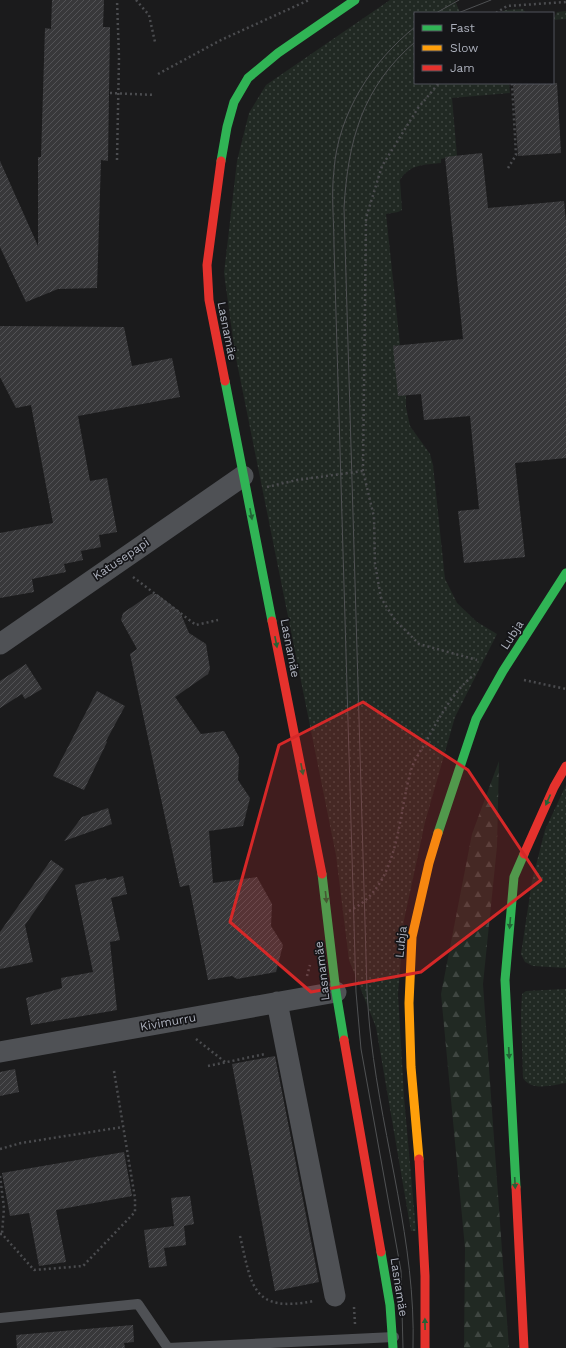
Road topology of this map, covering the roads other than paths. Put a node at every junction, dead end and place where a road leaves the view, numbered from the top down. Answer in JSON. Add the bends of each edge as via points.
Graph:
{"nodes":[{"id":1,"x":355,"y":0,"type":"edge"},
{"id":2,"x":347,"y":3,"type":"edge"},
{"id":3,"x":243,"y":476,"type":"junction"},
{"id":4,"x":566,"y":573,"type":"edge"},
{"id":5,"x":0,"y":644,"type":"edge"},
{"id":6,"x":566,"y":766,"type":"edge"},
{"id":7,"x":336,"y":992,"type":"junction"},
{"id":8,"x":277,"y":1002,"type":"junction"},
{"id":9,"x":0,"y":1052,"type":"edge"},
{"id":10,"x":335,"y":1296,"type":"road end"},
{"id":11,"x":425,"y":1301,"type":"junction"},
{"id":12,"x":414,"y":1316,"type":"dead end"},
{"id":13,"x":0,"y":1318,"type":"edge"},
{"id":14,"x":404,"y":1329,"type":"dead end"},
{"id":15,"x":394,"y":1337,"type":"junction"},
{"id":16,"x":393,"y":1348,"type":"edge"},
{"id":17,"x":426,"y":1348,"type":"edge"},
{"id":18,"x":524,"y":1348,"type":"edge"}],
"edges":[{"from":1,"to":2,"type":"street","name":"Lasnamäe"},
{"from":2,"to":3,"type":"street","name":"Lasnamäe","via":[[248,78],[234,102],[227,127],[215,197],[208,286]]},
{"from":3,"to":5,"type":"street","name":"Katusepapi"},
{"from":3,"to":7,"type":"street","name":"Lasnamäe","one_way":true,"via":[[325,888]]},
{"from":4,"to":11,"type":"street","name":"Lubja","via":[[503,671],[476,719],[429,863],[412,937],[410,1067],[420,1182]]},
{"from":6,"to":18,"type":"street","one_way":true,"via":[[514,877],[505,980]]},
{"from":7,"to":8,"type":"street","name":"Kivimurru"},
{"from":7,"to":15,"type":"street","name":"Lasnamäe"},
{"from":8,"to":9,"type":"street","name":"Kivimurru"},
{"from":8,"to":10,"type":"street"},
{"from":11,"to":12,"type":"street"},
{"from":17,"to":11,"type":"street","name":"Lasnamäe","one_way":true},
{"from":13,"to":15,"type":"lane","via":[[138,1304],[168,1348]]},
{"from":14,"to":15,"type":"street"},
{"from":15,"to":16,"type":"street","name":"Lasnamäe"}]}
